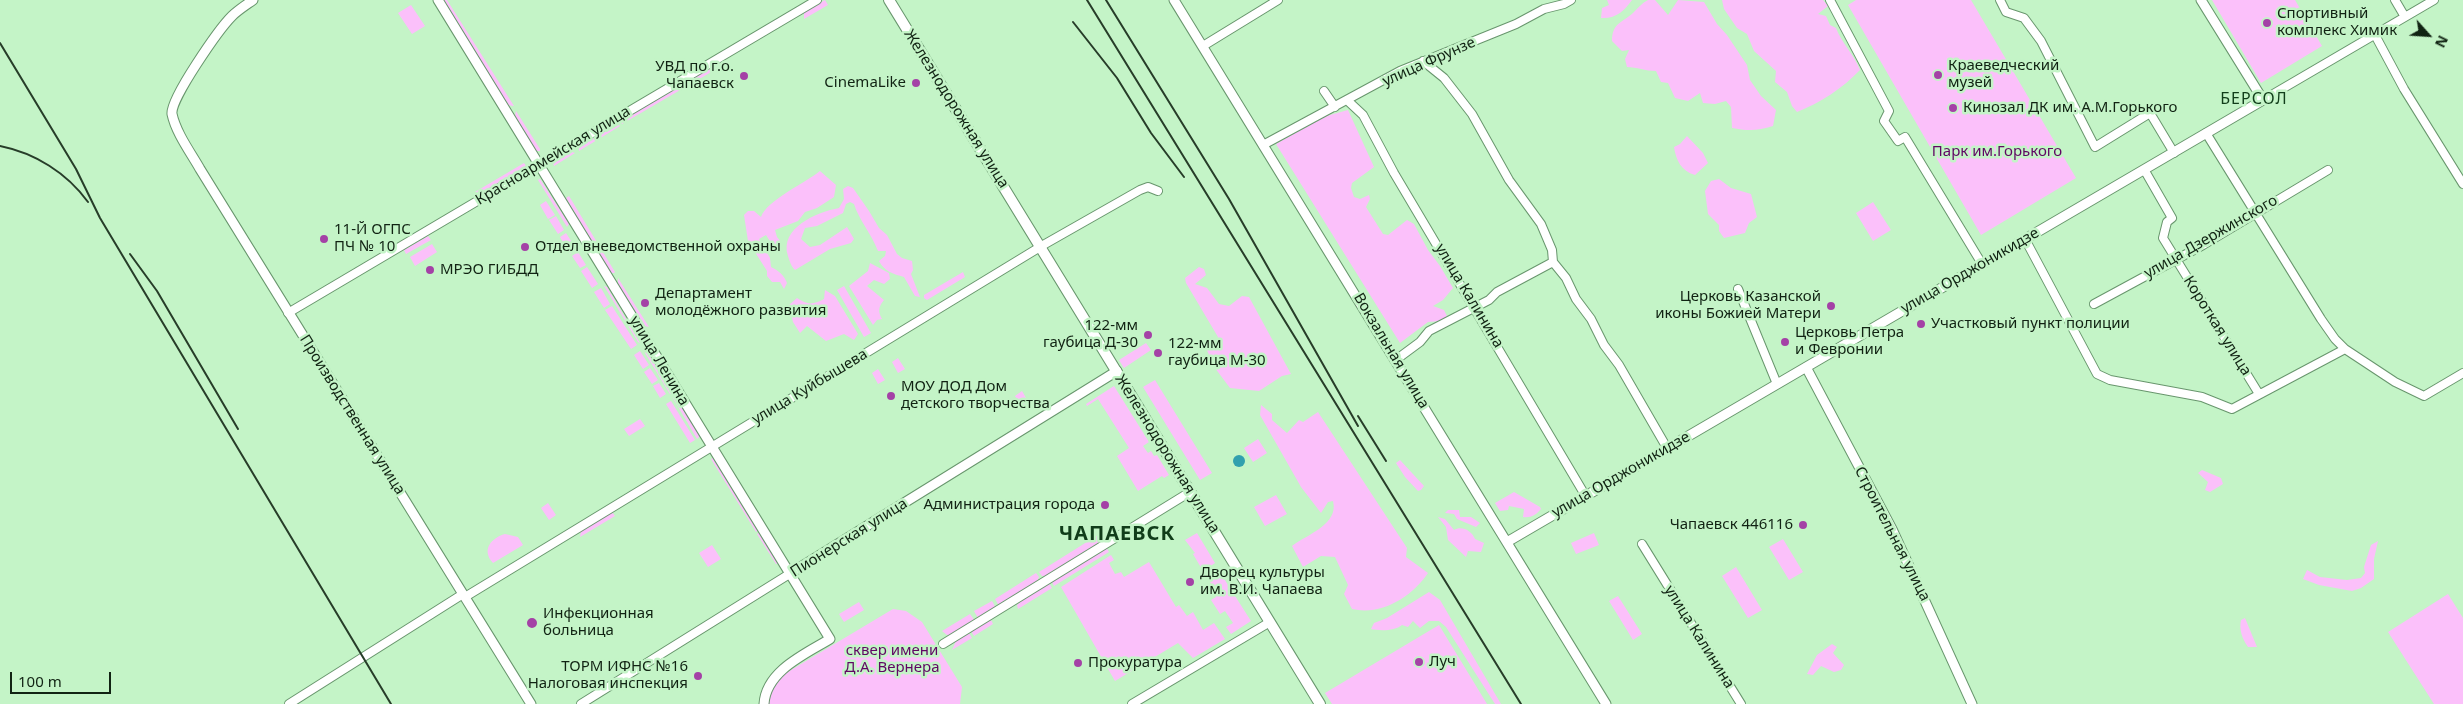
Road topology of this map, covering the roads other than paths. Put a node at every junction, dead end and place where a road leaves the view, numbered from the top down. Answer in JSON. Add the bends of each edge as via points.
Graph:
{"nodes":[{"id":1,"x":254,"y":0,"type":"edge"},
{"id":2,"x":438,"y":0,"type":"edge"},
{"id":3,"x":817,"y":0,"type":"edge"},
{"id":4,"x":889,"y":0,"type":"edge"},
{"id":5,"x":1174,"y":0,"type":"edge"},
{"id":6,"x":1278,"y":0,"type":"edge"},
{"id":7,"x":1571,"y":0,"type":"edge"},
{"id":8,"x":1830,"y":0,"type":"edge"},
{"id":9,"x":2000,"y":0,"type":"edge"},
{"id":10,"x":2200,"y":0,"type":"edge"},
{"id":11,"x":2395,"y":0,"type":"edge"},
{"id":12,"x":2434,"y":0,"type":"edge"},
{"id":13,"x":2405,"y":17,"type":"junction"},
{"id":14,"x":2375,"y":35,"type":"junction"},
{"id":15,"x":1203,"y":46,"type":"junction"},
{"id":16,"x":1423,"y":61,"type":"junction"},
{"id":17,"x":1324,"y":91,"type":"dead end"},
{"id":18,"x":2263,"y":100,"type":"junction"},
{"id":19,"x":1348,"y":101,"type":"junction"},
{"id":20,"x":1335,"y":108,"type":"junction"},
{"id":21,"x":2206,"y":134,"type":"junction"},
{"id":22,"x":1264,"y":145,"type":"junction"},
{"id":23,"x":2174,"y":153,"type":"junction"},
{"id":24,"x":538,"y":165,"type":"junction"},
{"id":25,"x":2328,"y":170,"type":"dead end"},
{"id":26,"x":2145,"y":171,"type":"junction"},
{"id":27,"x":2463,"y":184,"type":"edge"},
{"id":28,"x":1158,"y":191,"type":"dead end"},
{"id":29,"x":2255,"y":214,"type":"junction"},
{"id":30,"x":2025,"y":239,"type":"junction"},
{"id":31,"x":1040,"y":247,"type":"junction"},
{"id":32,"x":2176,"y":258,"type":"junction"},
{"id":33,"x":1553,"y":262,"type":"junction"},
{"id":34,"x":1982,"y":264,"type":"junction"},
{"id":35,"x":1738,"y":289,"type":"dead end"},
{"id":36,"x":2094,"y":304,"type":"dead end"},
{"id":37,"x":1474,"y":306,"type":"junction"},
{"id":38,"x":288,"y":313,"type":"junction"},
{"id":39,"x":2345,"y":349,"type":"junction"},
{"id":40,"x":1397,"y":359,"type":"junction"},
{"id":41,"x":1806,"y":367,"type":"junction"},
{"id":42,"x":1117,"y":372,"type":"junction"},
{"id":43,"x":2463,"y":373,"type":"edge"},
{"id":44,"x":1777,"y":384,"type":"junction"},
{"id":45,"x":2259,"y":394,"type":"junction"},
{"id":46,"x":711,"y":446,"type":"junction"},
{"id":47,"x":1666,"y":448,"type":"junction"},
{"id":48,"x":1190,"y":492,"type":"junction"},
{"id":49,"x":1585,"y":495,"type":"junction"},
{"id":50,"x":1507,"y":542,"type":"junction"},
{"id":51,"x":1642,"y":544,"type":"dead end"},
{"id":52,"x":792,"y":574,"type":"junction"},
{"id":53,"x":464,"y":595,"type":"junction"},
{"id":54,"x":1270,"y":622,"type":"junction"},
{"id":55,"x":943,"y":644,"type":"dead end"},
{"id":56,"x":289,"y":704,"type":"edge"},
{"id":57,"x":531,"y":704,"type":"edge"},
{"id":58,"x":581,"y":704,"type":"edge"},
{"id":59,"x":764,"y":704,"type":"edge"},
{"id":60,"x":1132,"y":704,"type":"edge"},
{"id":61,"x":1320,"y":704,"type":"edge"},
{"id":62,"x":1606,"y":704,"type":"edge"},
{"id":63,"x":1741,"y":704,"type":"edge"},
{"id":64,"x":1972,"y":704,"type":"edge"}],
"edges":[{"from":1,"to":38,"type":"street","name":"Производственная улица","via":[[232,15],[197,64],[173,104],[172,112],[200,169]]},
{"from":2,"to":24,"type":"street","name":"улица Ленина"},
{"from":3,"to":24,"type":"street","name":"Красноармейская улица"},
{"from":4,"to":31,"type":"main road","name":"Железнодорожная улица"},
{"from":5,"to":15,"type":"street","name":"Вокзальная улица"},
{"from":6,"to":15,"type":"street"},
{"from":7,"to":16,"type":"street","name":"улица Фрунзе"},
{"from":8,"to":34,"type":"street","via":[[1889,111],[1884,121],[1898,141],[1905,137]]},
{"from":9,"to":23,"type":"street","via":[[2006,12],[2024,18],[2040,42],[2095,147],[2150,113]]},
{"from":10,"to":18,"type":"street"},
{"from":11,"to":13,"type":"street"},
{"from":12,"to":13,"type":"street","name":"улица Орджоникидзе"},
{"from":13,"to":14,"type":"street","name":"улица Орджоникидзе"},
{"from":14,"to":18,"type":"street","name":"улица Орджоникидзе"},
{"from":14,"to":27,"type":"street"},
{"from":15,"to":22,"type":"street","name":"Вокзальная улица"},
{"from":16,"to":19,"type":"street","name":"улица Фрунзе"},
{"from":16,"to":33,"type":"street","via":[[1444,78],[1472,114],[1509,180],[1541,224],[1552,250]]},
{"from":17,"to":20,"type":"street"},
{"from":18,"to":21,"type":"street","name":"улица Орджоникидзе"},
{"from":19,"to":20,"type":"street","name":"улица Фрунзе"},
{"from":19,"to":37,"type":"street","name":"улица Калинина","via":[[1363,115],[1394,174]]},
{"from":20,"to":22,"type":"street","name":"улица Фрунзе"},
{"from":21,"to":23,"type":"street","name":"улица Орджоникидзе"},
{"from":21,"to":29,"type":"street"},
{"from":22,"to":40,"type":"street","name":"Вокзальная улица"},
{"from":23,"to":26,"type":"street","name":"улица Орджоникидзе"},
{"from":24,"to":38,"type":"street","name":"Красноармейская улица"},
{"from":24,"to":46,"type":"street","name":"улица Ленина"},
{"from":25,"to":29,"type":"street","name":"улица Дзержинского"},
{"from":26,"to":30,"type":"street","name":"улица Орджоникидзе"},
{"from":26,"to":32,"type":"street","name":"Короткая улица","via":[[2172,218],[2166,222],[2163,238]]},
{"from":28,"to":31,"type":"street","name":"улица Куйбышева","via":[[1148,187],[1140,190]]},
{"from":29,"to":32,"type":"street","name":"улица Дзержинского"},
{"from":29,"to":39,"type":"street","via":[[2334,339]]},
{"from":30,"to":34,"type":"street","name":"улица Орджоникидзе"},
{"from":30,"to":45,"type":"street","via":[[2097,374],[2120,382],[2202,397],[2232,409]]},
{"from":31,"to":42,"type":"main road","name":"Железнодорожная улица"},
{"from":31,"to":46,"type":"street","name":"улица Куйбышева"},
{"from":32,"to":36,"type":"street","name":"улица Дзержинского"},
{"from":32,"to":45,"type":"street","name":"Короткая улица"},
{"from":33,"to":37,"type":"street"},
{"from":33,"to":47,"type":"street","via":[[1619,365]]},
{"from":34,"to":41,"type":"street","name":"улица Орджоникидзе"},
{"from":35,"to":44,"type":"street"},
{"from":37,"to":40,"type":"street","via":[[1430,331]]},
{"from":37,"to":49,"type":"street","name":"улица Калинина"},
{"from":38,"to":53,"type":"street","name":"Производственная улица"},
{"from":39,"to":43,"type":"street","via":[[2395,382],[2424,396]]},
{"from":39,"to":45,"type":"street"},
{"from":40,"to":50,"type":"street","name":"Вокзальная улица"},
{"from":41,"to":44,"type":"street","name":"улица Орджоникидзе"},
{"from":41,"to":64,"type":"street","name":"Строительная улица","via":[[1892,529]]},
{"from":42,"to":48,"type":"main road","name":"Железнодорожная улица"},
{"from":42,"to":52,"type":"street","name":"Пионерская улица"},
{"from":44,"to":47,"type":"street","name":"улица Орджоникидзе"},
{"from":46,"to":52,"type":"street","name":"улица Ленина"},
{"from":46,"to":53,"type":"street","name":"улица Куйбышева"},
{"from":47,"to":49,"type":"street","name":"улица Орджоникидзе"},
{"from":48,"to":54,"type":"main road","name":"Железнодорожная улица"},
{"from":48,"to":55,"type":"street"},
{"from":49,"to":50,"type":"street","name":"улица Орджоникидзе"},
{"from":50,"to":62,"type":"street","name":"Вокзальная улица"},
{"from":51,"to":63,"type":"street","name":"улица Калинина"},
{"from":52,"to":58,"type":"street","name":"Пионерская улица"},
{"from":52,"to":59,"type":"street","name":"улица Ленина","via":[[830,639],[777,674],[769,685]]},
{"from":53,"to":56,"type":"street","name":"улица Куйбышева"},
{"from":53,"to":57,"type":"street","name":"Производственная улица"},
{"from":54,"to":60,"type":"street"},
{"from":54,"to":61,"type":"main road","name":"Железнодорожная улица"}]}
